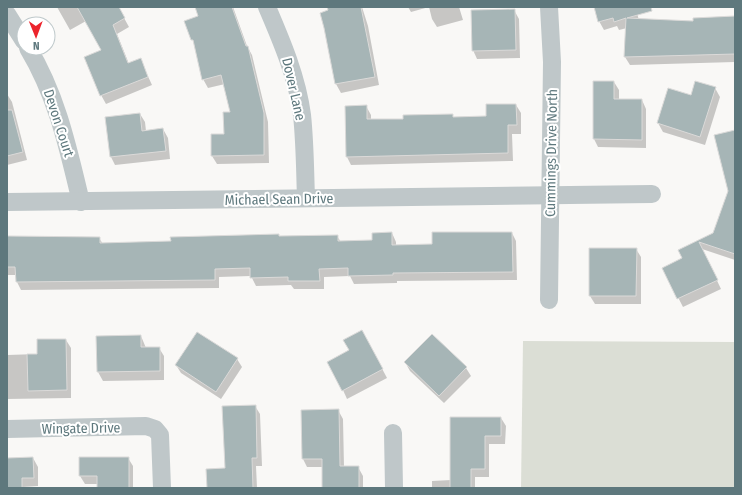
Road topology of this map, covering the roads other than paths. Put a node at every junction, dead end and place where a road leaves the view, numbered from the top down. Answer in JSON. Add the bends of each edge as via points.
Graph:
{"nodes":[{"id":1,"x":267,"y":7,"type":"edge"},
{"id":2,"x":549,"y":7,"type":"edge"},
{"id":3,"x":7,"y":14,"type":"edge"},
{"id":4,"x":16,"y":28,"type":"edge"},
{"id":5,"x":32,"y":56,"type":"edge"},
{"id":6,"x":652,"y":194,"type":"dead end"},
{"id":7,"x":550,"y":196,"type":"junction"},
{"id":8,"x":306,"y":198,"type":"junction"},
{"id":9,"x":7,"y":202,"type":"edge"},
{"id":10,"x":81,"y":202,"type":"junction"},
{"id":11,"x":549,"y":300,"type":"dead end"},
{"id":12,"x":7,"y":429,"type":"edge"},
{"id":13,"x":393,"y":433,"type":"dead end"},
{"id":14,"x":162,"y":488,"type":"edge"},
{"id":15,"x":394,"y":488,"type":"edge"}],
"edges":[{"from":1,"to":8,"type":"street","name":"Dover Lane","via":[[295,82],[302,116]]},
{"from":2,"to":7,"type":"street","name":"Cummings Drive North","via":[[552,62]]},
{"from":3,"to":4,"type":"street"},
{"from":5,"to":10,"type":"street","name":"Devon Court","via":[[52,93]]},
{"from":6,"to":7,"type":"street","name":"Michael Sean Drive"},
{"from":7,"to":8,"type":"street","name":"Michael Sean Drive"},
{"from":7,"to":11,"type":"street","name":"Cummings Drive North"},
{"from":8,"to":10,"type":"street","name":"Michael Sean Drive"},
{"from":9,"to":10,"type":"street","name":"Michael Sean Drive"},
{"from":12,"to":14,"type":"street","name":"Wingate Drive","via":[[146,426],[154,429],[160,435]]},
{"from":13,"to":15,"type":"street"}]}
